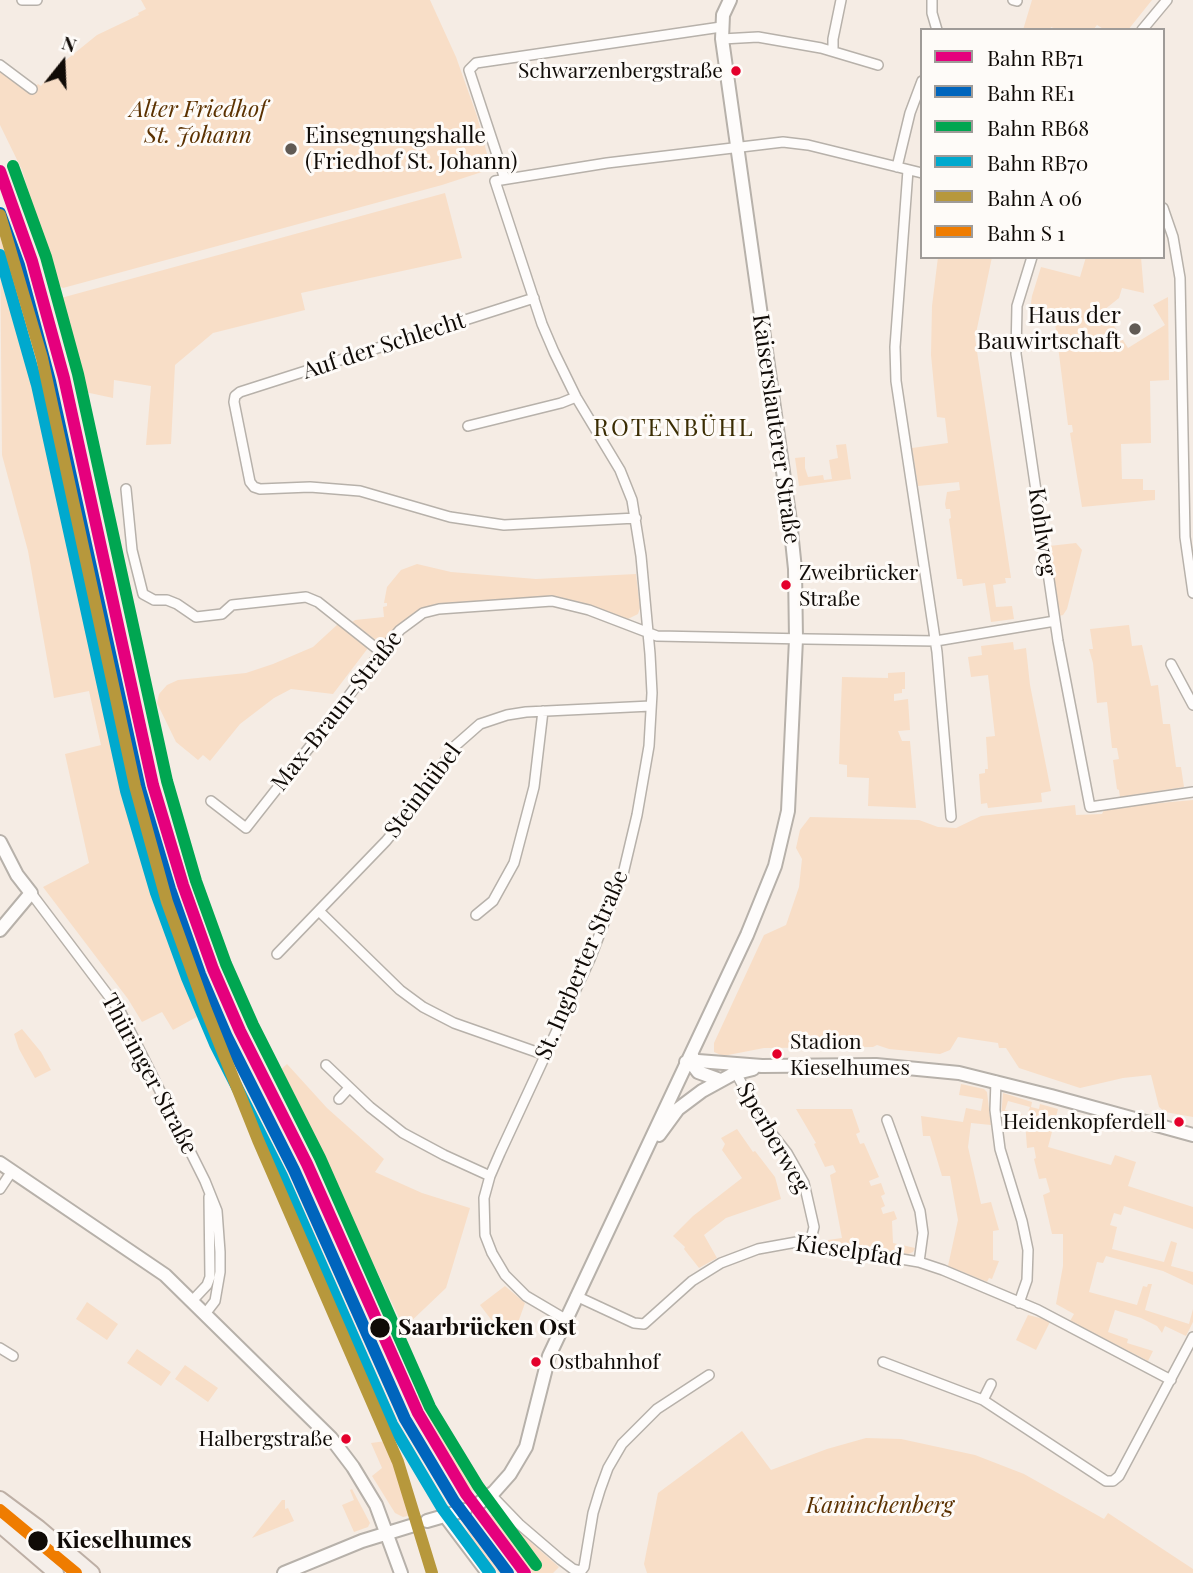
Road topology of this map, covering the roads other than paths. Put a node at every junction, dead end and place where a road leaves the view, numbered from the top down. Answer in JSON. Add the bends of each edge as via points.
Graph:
{"nodes":[{"id":1,"x":22,"y":0,"type":"edge"},
{"id":2,"x":37,"y":0,"type":"edge"},
{"id":3,"x":730,"y":0,"type":"edge"},
{"id":4,"x":841,"y":0,"type":"edge"},
{"id":5,"x":932,"y":0,"type":"edge"},
{"id":6,"x":1167,"y":0,"type":"edge"},
{"id":7,"x":936,"y":28,"type":"edge"},
{"id":8,"x":1144,"y":28,"type":"edge"},
{"id":9,"x":721,"y":33,"type":"junction"},
{"id":10,"x":833,"y":51,"type":"junction"},
{"id":11,"x":0,"y":65,"type":"edge"},
{"id":12,"x":878,"y":65,"type":"dead end"},
{"id":13,"x":920,"y":86,"type":"edge"},
{"id":14,"x":32,"y":89,"type":"dead end"},
{"id":15,"x":736,"y":148,"type":"junction"},
{"id":16,"x":897,"y":167,"type":"junction"},
{"id":17,"x":908,"y":170,"type":"junction"},
{"id":18,"x":920,"y":173,"type":"edge"},
{"id":19,"x":500,"y":180,"type":"junction"},
{"id":20,"x":1165,"y":214,"type":"edge"},
{"id":21,"x":1031,"y":259,"type":"edge"},
{"id":22,"x":534,"y":298,"type":"junction"},
{"id":23,"x":576,"y":397,"type":"junction"},
{"id":24,"x":468,"y":426,"type":"dead end"},
{"id":25,"x":126,"y":489,"type":"dead end"},
{"id":26,"x":636,"y":518,"type":"junction"},
{"id":27,"x":1193,"y":593,"type":"edge"},
{"id":28,"x":1055,"y":621,"type":"junction"},
{"id":29,"x":647,"y":632,"type":"junction"},
{"id":30,"x":796,"y":639,"type":"junction"},
{"id":31,"x":936,"y":641,"type":"junction"},
{"id":32,"x":381,"y":652,"type":"junction"},
{"id":33,"x":1171,"y":664,"type":"dead end"},
{"id":34,"x":1193,"y":705,"type":"edge"},
{"id":35,"x":651,"y":706,"type":"junction"},
{"id":36,"x":543,"y":711,"type":"junction"},
{"id":37,"x":1193,"y":792,"type":"edge"},
{"id":38,"x":211,"y":801,"type":"dead end"},
{"id":39,"x":951,"y":817,"type":"dead end"},
{"id":40,"x":0,"y":842,"type":"edge"},
{"id":41,"x":31,"y":893,"type":"junction"},
{"id":42,"x":319,"y":911,"type":"junction"},
{"id":43,"x":476,"y":915,"type":"dead end"},
{"id":44,"x":0,"y":930,"type":"edge"},
{"id":45,"x":278,"y":954,"type":"dead end"},
{"id":46,"x":698,"y":1037,"type":"junction"},
{"id":47,"x":545,"y":1055,"type":"junction"},
{"id":48,"x":690,"y":1058,"type":"junction"},
{"id":49,"x":713,"y":1062,"type":"junction"},
{"id":50,"x":326,"y":1065,"type":"dead end"},
{"id":51,"x":762,"y":1066,"type":"junction"},
{"id":52,"x":736,"y":1073,"type":"junction"},
{"id":53,"x":720,"y":1080,"type":"junction"},
{"id":54,"x":996,"y":1081,"type":"junction"},
{"id":55,"x":349,"y":1088,"type":"junction"},
{"id":56,"x":339,"y":1099,"type":"dead end"},
{"id":57,"x":887,"y":1120,"type":"dead end"},
{"id":58,"x":1193,"y":1135,"type":"edge"},
{"id":59,"x":645,"y":1150,"type":"junction"},
{"id":60,"x":0,"y":1163,"type":"edge"},
{"id":61,"x":12,"y":1171,"type":"junction"},
{"id":62,"x":490,"y":1176,"type":"junction"},
{"id":63,"x":0,"y":1189,"type":"edge"},
{"id":64,"x":209,"y":1192,"type":"junction"},
{"id":65,"x":810,"y":1244,"type":"junction"},
{"id":66,"x":919,"y":1262,"type":"junction"},
{"id":67,"x":576,"y":1296,"type":"junction"},
{"id":68,"x":192,"y":1301,"type":"junction"},
{"id":69,"x":1019,"y":1303,"type":"junction"},
{"id":70,"x":205,"y":1314,"type":"junction"},
{"id":71,"x":565,"y":1319,"type":"junction"},
{"id":72,"x":1193,"y":1337,"type":"edge"},
{"id":73,"x":0,"y":1348,"type":"edge"},
{"id":74,"x":13,"y":1356,"type":"dead end"},
{"id":75,"x":883,"y":1362,"type":"dead end"},
{"id":76,"x":709,"y":1375,"type":"dead end"},
{"id":77,"x":1171,"y":1380,"type":"junction"},
{"id":78,"x":991,"y":1384,"type":"dead end"},
{"id":79,"x":983,"y":1400,"type":"junction"},
{"id":80,"x":491,"y":1495,"type":"junction"},
{"id":81,"x":0,"y":1499,"type":"edge"},
{"id":82,"x":478,"y":1504,"type":"dead end"},
{"id":83,"x":465,"y":1510,"type":"dead end"},
{"id":84,"x":445,"y":1516,"type":"junction"},
{"id":85,"x":0,"y":1525,"type":"edge"},
{"id":86,"x":388,"y":1532,"type":"junction"},
{"id":87,"x":56,"y":1573,"type":"edge"},
{"id":88,"x":92,"y":1573,"type":"edge"},
{"id":89,"x":284,"y":1573,"type":"edge"},
{"id":90,"x":401,"y":1573,"type":"edge"},
{"id":91,"x":488,"y":1573,"type":"edge"}],
"edges":[{"from":1,"to":2,"type":"street"},
{"from":3,"to":9,"type":"street","name":"Kaiserslauterer Straße"},
{"from":4,"to":10,"type":"street"},
{"from":5,"to":7,"type":"street"},
{"from":6,"to":8,"type":"street"},
{"from":9,"to":10,"type":"street"},
{"from":9,"to":15,"type":"street","name":"Kaiserslauterer Straße"},
{"from":9,"to":19,"type":"street","name":"St. Ingberter Straße","via":[[477,63],[469,70]]},
{"from":10,"to":12,"type":"street"},
{"from":11,"to":14,"type":"street"},
{"from":13,"to":16,"type":"street"},
{"from":15,"to":16,"type":"street","via":[[795,143]]},
{"from":15,"to":19,"type":"street"},
{"from":15,"to":30,"type":"street","name":"Kaiserslauterer Straße","via":[[790,521]]},
{"from":16,"to":17,"type":"street"},
{"from":17,"to":18,"type":"street"},
{"from":17,"to":31,"type":"street","via":[[895,364]]},
{"from":19,"to":22,"type":"street","name":"St. Ingberter Straße"},
{"from":20,"to":27,"type":"street","via":[[1180,278],[1185,537]]},
{"from":21,"to":28,"type":"street","name":"Kohlweg","via":[[1017,306],[1015,337]]},
{"from":22,"to":23,"type":"street","name":"St. Ingberter Straße"},
{"from":22,"to":26,"type":"street","name":"Auf der Schlecht","via":[[235,396],[250,482],[260,489],[348,489],[450,517],[504,525]]},
{"from":23,"to":24,"type":"street"},
{"from":23,"to":26,"type":"street","name":"St. Ingberter Straße","via":[[620,470]]},
{"from":25,"to":32,"type":"street","via":[[132,550],[143,593],[177,604],[196,617],[222,614],[232,606],[306,597]]},
{"from":26,"to":29,"type":"street","name":"St. Ingberter Straße"},
{"from":28,"to":31,"type":"street"},
{"from":28,"to":37,"type":"street","name":"Kohlweg","via":[[1090,807]]},
{"from":29,"to":30,"type":"street","via":[[657,636]]},
{"from":29,"to":32,"type":"street","name":"Max-Braun-Straße","via":[[552,601],[470,606],[423,613]]},
{"from":29,"to":35,"type":"street","name":"St. Ingberter Straße"},
{"from":30,"to":31,"type":"street"},
{"from":30,"to":46,"type":"street","name":"Kaiserslauterer Straße","via":[[791,782],[782,840],[747,935]]},
{"from":31,"to":39,"type":"street"},
{"from":32,"to":38,"type":"street","name":"Max-Braun-Straße","via":[[246,828]]},
{"from":33,"to":34,"type":"street"},
{"from":35,"to":36,"type":"street","name":"Steinhübel"},
{"from":35,"to":47,"type":"street","name":"St. Ingberter Straße","via":[[647,764],[623,874]]},
{"from":36,"to":42,"type":"street","name":"Steinhübel","via":[[493,719],[468,733],[397,829]]},
{"from":36,"to":43,"type":"street","via":[[534,787],[514,863],[493,901]]},
{"from":40,"to":41,"type":"street"},
{"from":41,"to":44,"type":"street"},
{"from":41,"to":64,"type":"street","name":"Thüringer Straße","via":[[120,1011]]},
{"from":42,"to":45,"type":"street","name":"Steinhübel"},
{"from":42,"to":47,"type":"street","via":[[423,1007],[454,1023]]},
{"from":46,"to":48,"type":"street","name":"Kaiserslauterer Straße"},
{"from":46,"to":49,"type":"street"},
{"from":47,"to":62,"type":"street","name":"St. Ingberter Straße"},
{"from":48,"to":49,"type":"street"},
{"from":48,"to":53,"type":"street","via":[[698,1072]]},
{"from":48,"to":59,"type":"street","name":"Kaiserslauterer Straße"},
{"from":49,"to":51,"type":"street"},
{"from":50,"to":55,"type":"street"},
{"from":51,"to":52,"type":"street"},
{"from":51,"to":54,"type":"street","via":[[876,1065]]},
{"from":52,"to":53,"type":"street"},
{"from":52,"to":65,"type":"street","name":"Sperberweg","via":[[804,1183],[814,1227]]},
{"from":53,"to":59,"type":"street","via":[[678,1109]]},
{"from":54,"to":58,"type":"street"},
{"from":54,"to":69,"type":"street","via":[[1000,1149],[1026,1236],[1027,1280]]},
{"from":55,"to":56,"type":"street"},
{"from":55,"to":62,"type":"street","via":[[403,1133]]},
{"from":57,"to":66,"type":"street","via":[[920,1211]]},
{"from":59,"to":67,"type":"street","name":"Kaiserslauterer Straße"},
{"from":60,"to":61,"type":"street"},
{"from":61,"to":63,"type":"street"},
{"from":61,"to":68,"type":"street","via":[[160,1271]]},
{"from":62,"to":71,"type":"street","name":"St. Ingberter Straße","via":[[484,1226],[492,1254],[509,1281]]},
{"from":64,"to":68,"type":"street","name":"Thüringer Straße","via":[[210,1277]]},
{"from":64,"to":70,"type":"street","name":"Thüringer Straße","via":[[216,1211],[220,1272],[215,1301]]},
{"from":65,"to":66,"type":"street","name":"Kieselpfad","via":[[832,1252]]},
{"from":65,"to":67,"type":"street","name":"Kieselpfad","via":[[794,1240],[721,1263],[644,1324]]},
{"from":66,"to":69,"type":"street","name":"Kieselpfad"},
{"from":67,"to":71,"type":"street","name":"Kaiserslauterer Straße"},
{"from":68,"to":70,"type":"street"},
{"from":69,"to":77,"type":"street"},
{"from":70,"to":86,"type":"street","via":[[336,1444],[362,1480]]},
{"from":71,"to":80,"type":"street","name":"Kaiserslauterer Straße","via":[[547,1361],[526,1447]]},
{"from":72,"to":77,"type":"street"},
{"from":73,"to":74,"type":"street"},
{"from":75,"to":79,"type":"street"},
{"from":76,"to":80,"type":"street","via":[[657,1409],[622,1444],[600,1490],[581,1571],[561,1560]]},
{"from":77,"to":79,"type":"street","via":[[1113,1481],[1106,1481]]},
{"from":78,"to":79,"type":"street"},
{"from":80,"to":82,"type":"street","name":"Kaiserslauterer Straße"},
{"from":81,"to":88,"type":"main road"},
{"from":83,"to":84,"type":"street"},
{"from":84,"to":86,"type":"street"},
{"from":84,"to":91,"type":"street"},
{"from":85,"to":87,"type":"main road"},
{"from":86,"to":89,"type":"street"},
{"from":86,"to":90,"type":"street"}]}
